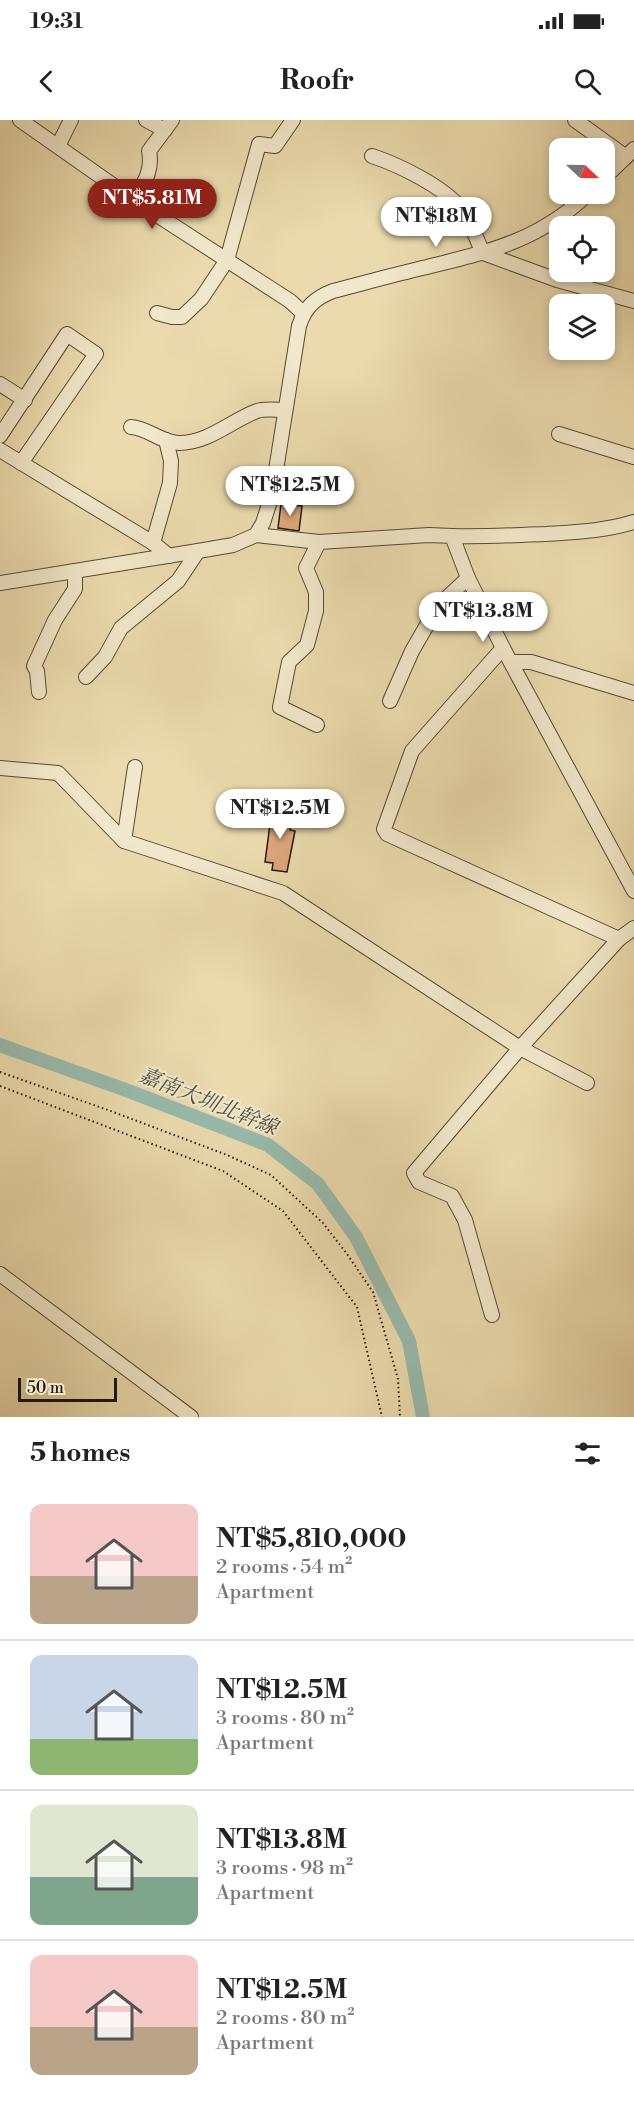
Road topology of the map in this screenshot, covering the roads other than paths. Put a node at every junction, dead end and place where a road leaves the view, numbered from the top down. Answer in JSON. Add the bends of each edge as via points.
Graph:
{"nodes":[{"id":1,"x":20,"y":120,"type":"edge"},
{"id":2,"x":71,"y":120,"type":"edge"},
{"id":3,"x":146,"y":120,"type":"edge"},
{"id":4,"x":293,"y":120,"type":"edge"},
{"id":5,"x":575,"y":120,"type":"edge"},
{"id":6,"x":168,"y":125,"type":"edge"},
{"id":7,"x":58,"y":146,"type":"junction"},
{"id":8,"x":630,"y":153,"type":"edge"},
{"id":9,"x":372,"y":156,"type":"dead end"},
{"id":10,"x":615,"y":167,"type":"edge"},
{"id":11,"x":134,"y":200,"type":"junction"},
{"id":12,"x":577,"y":204,"type":"edge"},
{"id":13,"x":483,"y":253,"type":"junction"},
{"id":14,"x":226,"y":260,"type":"junction"},
{"id":15,"x":634,"y":300,"type":"edge"},
{"id":16,"x":157,"y":313,"type":"dead end"},
{"id":17,"x":303,"y":313,"type":"junction"},
{"id":18,"x":0,"y":384,"type":"edge"},
{"id":19,"x":25,"y":400,"type":"junction"},
{"id":20,"x":285,"y":410,"type":"junction"},
{"id":21,"x":131,"y":427,"type":"dead end"},
{"id":22,"x":559,"y":434,"type":"dead end"},
{"id":23,"x":0,"y":436,"type":"edge"},
{"id":24,"x":166,"y":440,"type":"junction"},
{"id":25,"x":0,"y":450,"type":"edge"},
{"id":26,"x":634,"y":457,"type":"edge"},
{"id":27,"x":21,"y":463,"type":"junction"},
{"id":28,"x":634,"y":522,"type":"edge"},
{"id":29,"x":256,"y":535,"type":"junction"},
{"id":30,"x":452,"y":536,"type":"junction"},
{"id":31,"x":320,"y":542,"type":"junction"},
{"id":32,"x":153,"y":543,"type":"junction"},
{"id":33,"x":198,"y":551,"type":"junction"},
{"id":34,"x":169,"y":556,"type":"junction"},
{"id":35,"x":75,"y":571,"type":"junction"},
{"id":36,"x":468,"y":578,"type":"junction"},
{"id":37,"x":0,"y":583,"type":"edge"},
{"id":38,"x":503,"y":648,"type":"junction"},
{"id":39,"x":511,"y":662,"type":"junction"},
{"id":40,"x":86,"y":677,"type":"dead end"},
{"id":41,"x":39,"y":692,"type":"dead end"},
{"id":42,"x":634,"y":693,"type":"edge"},
{"id":43,"x":390,"y":701,"type":"dead end"},
{"id":44,"x":317,"y":725,"type":"dead end"},
{"id":45,"x":135,"y":767,"type":"dead end"},
{"id":46,"x":0,"y":768,"type":"edge"},
{"id":47,"x":124,"y":841,"type":"junction"},
{"id":48,"x":634,"y":891,"type":"edge"},
{"id":49,"x":634,"y":928,"type":"edge"},
{"id":50,"x":619,"y":939,"type":"junction"},
{"id":51,"x":520,"y":1048,"type":"junction"},
{"id":52,"x":587,"y":1083,"type":"dead end"},
{"id":53,"x":0,"y":1274,"type":"edge"},
{"id":54,"x":492,"y":1315,"type":"dead end"},
{"id":55,"x":191,"y":1417,"type":"edge"}],
"edges":[{"from":1,"to":7,"type":"street"},
{"from":2,"to":7,"type":"street"},
{"from":3,"to":6,"type":"street"},
{"from":4,"to":14,"type":"street","via":[[275,146],[259,144]]},
{"from":5,"to":8,"type":"street"},
{"from":6,"to":11,"type":"street","via":[[149,151],[152,163]]},
{"from":7,"to":11,"type":"street"},
{"from":8,"to":10,"type":"street"},
{"from":9,"to":13,"type":"street","via":[[396,164],[442,191],[464,212]]},
{"from":11,"to":14,"type":"street"},
{"from":12,"to":13,"type":"street","via":[[520,240]]},
{"from":13,"to":15,"type":"street","via":[[557,280]]},
{"from":13,"to":17,"type":"street","via":[[333,291],[311,303]]},
{"from":14,"to":16,"type":"street","via":[[201,299],[183,317]]},
{"from":14,"to":17,"type":"street"},
{"from":17,"to":20,"type":"street"},
{"from":18,"to":19,"type":"street"},
{"from":19,"to":23,"type":"street"},
{"from":19,"to":27,"type":"street","via":[[67,334],[96,354]]},
{"from":20,"to":24,"type":"street","via":[[259,410],[210,435],[180,443]]},
{"from":20,"to":29,"type":"street","via":[[272,495]]},
{"from":21,"to":24,"type":"street"},
{"from":22,"to":26,"type":"street"},
{"from":24,"to":32,"type":"street","via":[[171,461],[170,483]]},
{"from":25,"to":27,"type":"street"},
{"from":27,"to":32,"type":"street"},
{"from":28,"to":30,"type":"street","via":[[612,529],[578,532]]},
{"from":29,"to":31,"type":"street"},
{"from":29,"to":33,"type":"street"},
{"from":30,"to":31,"type":"street"},
{"from":30,"to":36,"type":"street"},
{"from":31,"to":44,"type":"street","via":[[306,568],[316,592],[313,628],[307,645],[289,662],[280,707]]},
{"from":32,"to":34,"type":"street"},
{"from":33,"to":34,"type":"street"},
{"from":33,"to":40,"type":"street","via":[[178,581],[121,628],[105,657]]},
{"from":34,"to":35,"type":"street"},
{"from":35,"to":37,"type":"street"},
{"from":35,"to":41,"type":"street","via":[[75,589],[55,620],[34,666]]},
{"from":36,"to":38,"type":"street"},
{"from":36,"to":43,"type":"street","via":[[438,606]]},
{"from":38,"to":39,"type":"street"},
{"from":38,"to":50,"type":"street","via":[[412,751],[384,829],[387,834]]},
{"from":39,"to":42,"type":"street","via":[[531,662]]},
{"from":39,"to":48,"type":"street"},
{"from":45,"to":47,"type":"street"},
{"from":46,"to":47,"type":"street","via":[[58,773]]},
{"from":47,"to":51,"type":"street","via":[[283,893]]},
{"from":49,"to":50,"type":"street"},
{"from":50,"to":51,"type":"street"},
{"from":51,"to":52,"type":"street"},
{"from":51,"to":54,"type":"street","via":[[414,1173],[419,1182],[452,1196],[465,1220]]},
{"from":53,"to":55,"type":"street"}]}
